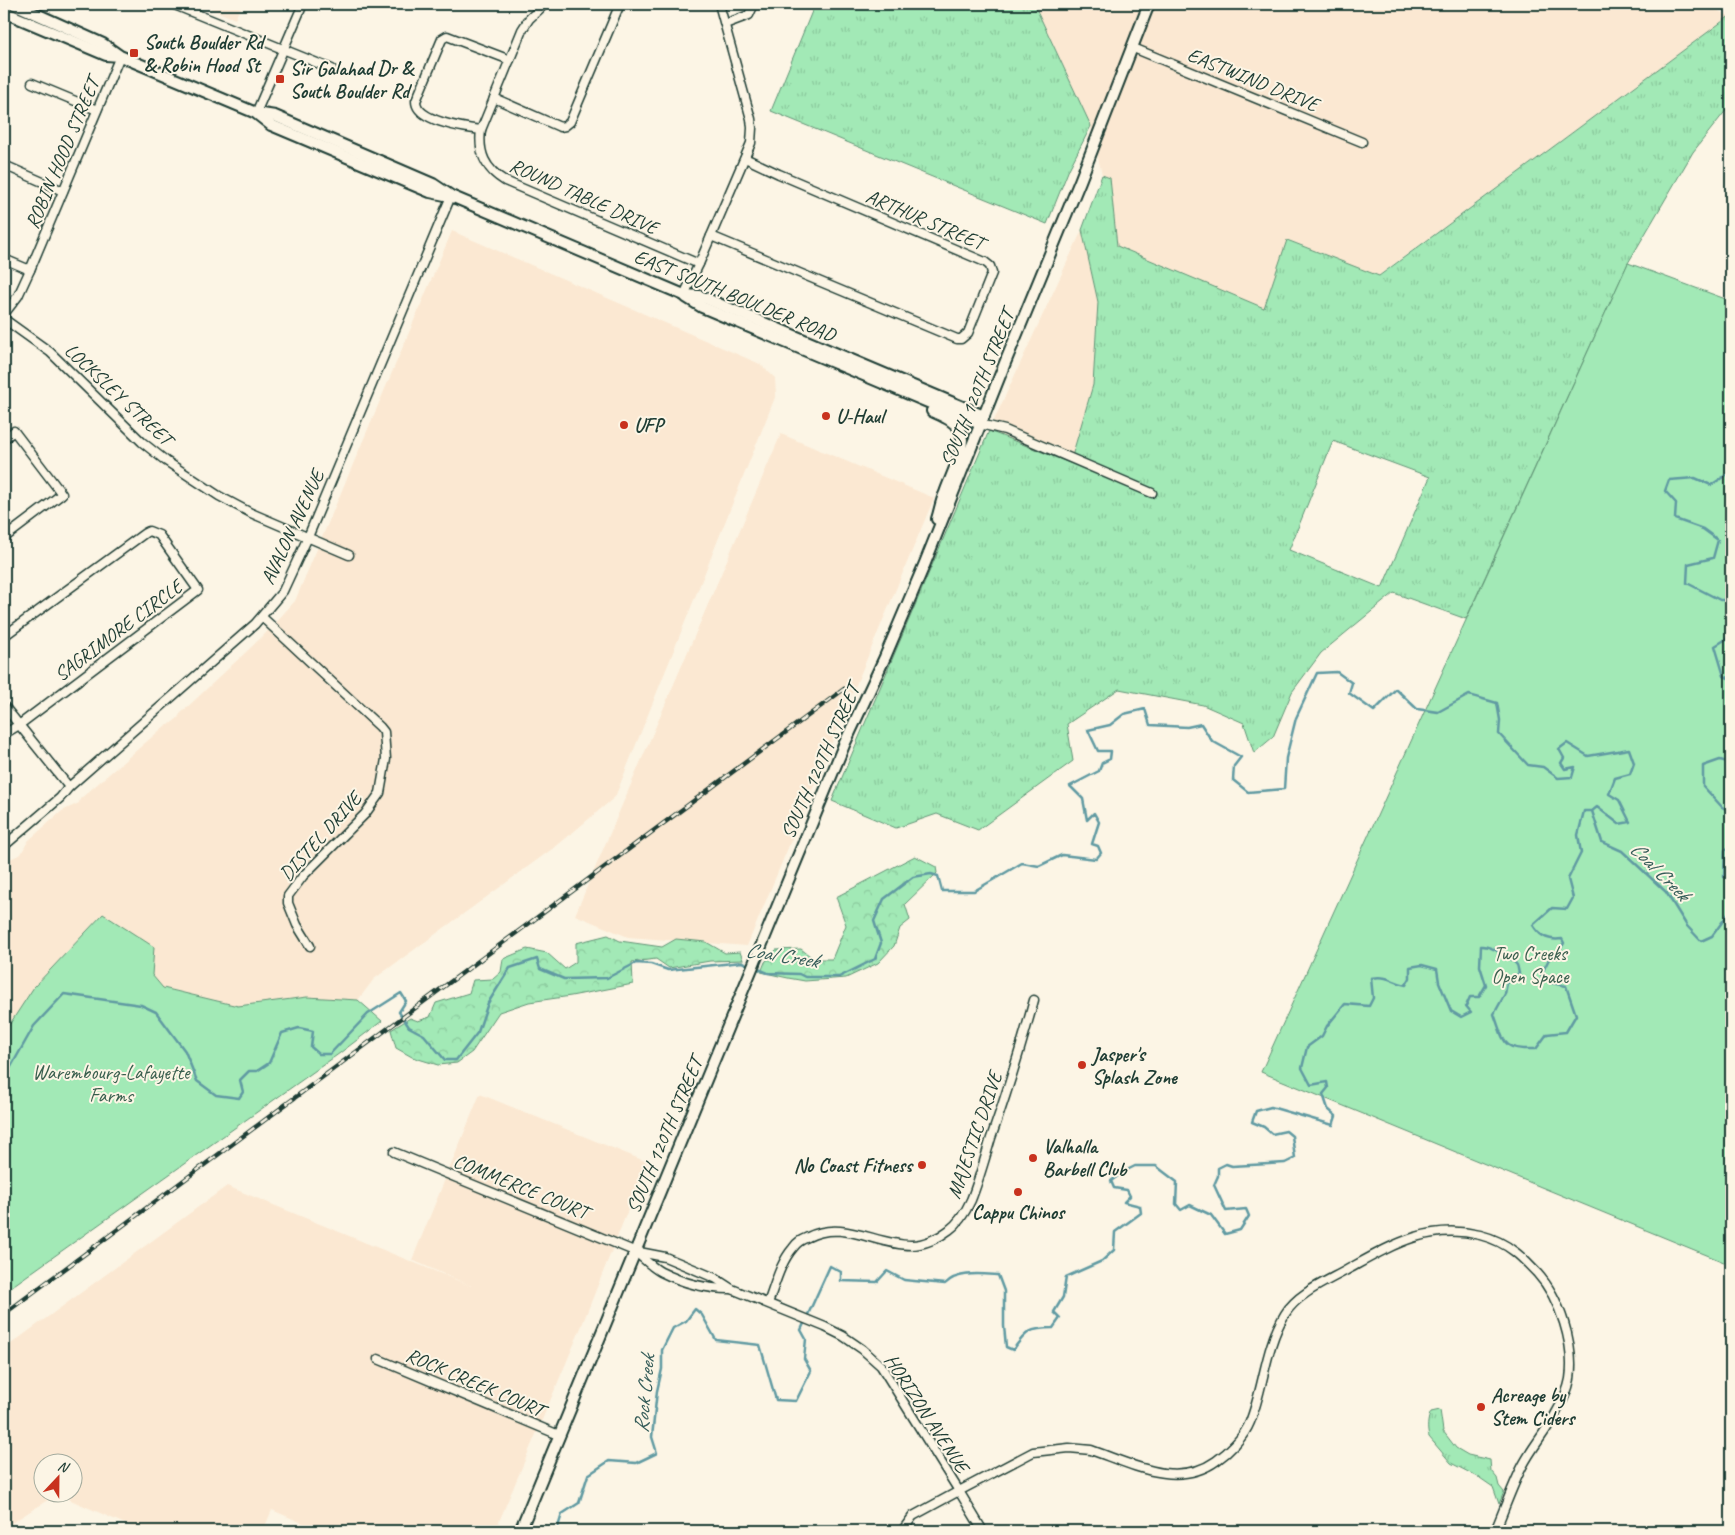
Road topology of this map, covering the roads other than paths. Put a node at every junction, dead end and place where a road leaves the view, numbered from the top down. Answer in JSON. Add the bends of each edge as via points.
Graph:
{"nodes":[{"id":1,"x":14,"y":4,"type":"edge"},
{"id":2,"x":172,"y":4,"type":"edge"},
{"id":3,"x":303,"y":4,"type":"edge"},
{"id":4,"x":545,"y":4,"type":"edge"},
{"id":5,"x":620,"y":4,"type":"edge"},
{"id":6,"x":719,"y":4,"type":"edge"},
{"id":7,"x":754,"y":4,"type":"edge"},
{"id":8,"x":1149,"y":4,"type":"edge"},
{"id":9,"x":4,"y":12,"type":"edge"},
{"id":10,"x":725,"y":24,"type":"junction"},
{"id":11,"x":1131,"y":47,"type":"junction"},
{"id":12,"x":283,"y":49,"type":"junction"},
{"id":13,"x":120,"y":56,"type":"junction"},
{"id":14,"x":510,"y":60,"type":"junction"},
{"id":15,"x":332,"y":69,"type":"dead end"},
{"id":16,"x":32,"y":83,"type":"dead end"},
{"id":17,"x":494,"y":98,"type":"junction"},
{"id":18,"x":97,"y":110,"type":"junction"},
{"id":19,"x":256,"y":113,"type":"junction"},
{"id":20,"x":481,"y":130,"type":"junction"},
{"id":21,"x":1362,"y":142,"type":"dead end"},
{"id":22,"x":745,"y":158,"type":"junction"},
{"id":23,"x":4,"y":165,"type":"edge"},
{"id":24,"x":63,"y":191,"type":"junction"},
{"id":25,"x":451,"y":196,"type":"junction"},
{"id":26,"x":711,"y":236,"type":"junction"},
{"id":27,"x":4,"y":259,"type":"edge"},
{"id":28,"x":699,"y":264,"type":"junction"},
{"id":29,"x":30,"y":270,"type":"junction"},
{"id":30,"x":684,"y":295,"type":"junction"},
{"id":31,"x":4,"y":314,"type":"edge"},
{"id":32,"x":4,"y":318,"type":"edge"},
{"id":33,"x":831,"y":361,"type":"junction"},
{"id":34,"x":982,"y":420,"type":"junction"},
{"id":35,"x":4,"y":439,"type":"edge"},
{"id":36,"x":1152,"y":493,"type":"dead end"},
{"id":37,"x":308,"y":537,"type":"junction"},
{"id":38,"x":4,"y":538,"type":"edge"},
{"id":39,"x":349,"y":555,"type":"dead end"},
{"id":40,"x":925,"y":563,"type":"junction"},
{"id":41,"x":262,"y":617,"type":"junction"},
{"id":42,"x":4,"y":636,"type":"edge"},
{"id":43,"x":4,"y":706,"type":"edge"},
{"id":44,"x":20,"y":725,"type":"junction"},
{"id":45,"x":4,"y":734,"type":"edge"},
{"id":46,"x":69,"y":787,"type":"junction"},
{"id":47,"x":4,"y":846,"type":"edge"},
{"id":48,"x":310,"y":946,"type":"dead end"},
{"id":49,"x":1034,"y":1000,"type":"dead end"},
{"id":50,"x":394,"y":1152,"type":"dead end"},
{"id":51,"x":634,"y":1251,"type":"junction"},
{"id":52,"x":732,"y":1289,"type":"junction"},
{"id":53,"x":768,"y":1303,"type":"junction"},
{"id":54,"x":378,"y":1359,"type":"dead end"},
{"id":55,"x":559,"y":1435,"type":"junction"},
{"id":56,"x":959,"y":1491,"type":"junction"},
{"id":57,"x":520,"y":1531,"type":"edge"},
{"id":58,"x":902,"y":1531,"type":"edge"},
{"id":59,"x":983,"y":1531,"type":"edge"},
{"id":60,"x":1495,"y":1531,"type":"edge"}],
"edges":[{"from":1,"to":13,"type":"main road","name":"EAST SOUTH BOULDER ROAD","via":[[103,44]]},
{"from":2,"to":12,"type":"street"},
{"from":3,"to":12,"type":"street"},
{"from":4,"to":14,"type":"street","name":"ROUND TABLE DRIVE","via":[[522,30]]},
{"from":5,"to":17,"type":"street","via":[[570,122],[565,126],[560,127]]},
{"from":6,"to":10,"type":"street"},
{"from":7,"to":10,"type":"street","via":[[749,15]]},
{"from":8,"to":11,"type":"main road","name":"SOUTH 120TH STREET"},
{"from":9,"to":13,"type":"main road","name":"EAST SOUTH BOULDER ROAD","via":[[106,55]]},
{"from":10,"to":22,"type":"street","via":[[752,128]]},
{"from":11,"to":21,"type":"street","name":"EASTWIND DRIVE"},
{"from":11,"to":34,"type":"main road","name":"SOUTH 120TH STREET"},
{"from":12,"to":15,"type":"street"},
{"from":12,"to":19,"type":"street"},
{"from":13,"to":18,"type":"street","name":"ROBIN HOOD STREET"},
{"from":13,"to":19,"type":"main road","name":"EAST SOUTH BOULDER ROAD"},
{"from":14,"to":17,"type":"street","name":"ROUND TABLE DRIVE"},
{"from":14,"to":20,"type":"street","via":[[447,36],[442,38],[416,106],[419,111],[454,127]]},
{"from":16,"to":18,"type":"street"},
{"from":17,"to":20,"type":"street","name":"ROUND TABLE DRIVE"},
{"from":18,"to":24,"type":"street","name":"ROBIN HOOD STREET"},
{"from":19,"to":25,"type":"main road","name":"EAST SOUTH BOULDER ROAD","via":[[275,116],[433,184]]},
{"from":20,"to":28,"type":"street","name":"ROUND TABLE DRIVE","via":[[481,153],[496,175]]},
{"from":22,"to":26,"type":"street"},
{"from":22,"to":26,"type":"street","name":"ARTHUR STREET","via":[[985,262],[992,272],[968,333],[957,339]]},
{"from":23,"to":24,"type":"street"},
{"from":24,"to":29,"type":"street","name":"ROBIN HOOD STREET"},
{"from":25,"to":30,"type":"main road","name":"EAST SOUTH BOULDER ROAD"},
{"from":25,"to":37,"type":"street","name":"AVALON AVENUE"},
{"from":26,"to":28,"type":"street"},
{"from":27,"to":29,"type":"street"},
{"from":28,"to":30,"type":"street"},
{"from":29,"to":31,"type":"street","name":"ROBIN HOOD STREET","via":[[18,296]]},
{"from":30,"to":33,"type":"main road","via":[[702,307]]},
{"from":30,"to":34,"type":"main road","name":"EAST SOUTH BOULDER ROAD","via":[[700,296]]},
{"from":32,"to":37,"type":"street","name":"LOCKSLEY STREET","via":[[50,352],[128,430],[166,461],[235,504]]},
{"from":33,"to":34,"type":"main road","name":"EAST SOUTH BOULDER ROAD"},
{"from":33,"to":40,"type":"main road","name":"EAST SOUTH BOULDER ROAD","via":[[861,382],[947,418],[961,432],[961,451],[944,494]]},
{"from":34,"to":36,"type":"street","name":"EAST SOUTH BOULDER ROAD"},
{"from":34,"to":40,"type":"main road","name":"SOUTH 120TH STREET"},
{"from":35,"to":38,"type":"street","via":[[14,432],[62,494]]},
{"from":37,"to":39,"type":"street","name":"LOCKSLEY STREET"},
{"from":37,"to":41,"type":"street","name":"AVALON AVENUE","via":[[284,591]]},
{"from":40,"to":51,"type":"main road","name":"SOUTH 120TH STREET","via":[[882,666],[844,745]]},
{"from":41,"to":46,"type":"street","name":"AVALON AVENUE"},
{"from":41,"to":48,"type":"street","name":"DISTEL DRIVE","via":[[384,732],[386,760],[380,792],[367,811],[289,893],[288,902],[297,925]]},
{"from":42,"to":44,"type":"street","name":"SAGRIMORE CIRCLE","via":[[150,531],[159,535],[198,590]]},
{"from":43,"to":44,"type":"street"},
{"from":44,"to":45,"type":"street"},
{"from":44,"to":46,"type":"street"},
{"from":46,"to":47,"type":"street","name":"AVALON AVENUE"},
{"from":49,"to":53,"type":"street","name":"MAJESTIC DRIVE","via":[[971,1199],[959,1221],[938,1238],[923,1244],[883,1241],[847,1230],[824,1230],[812,1235],[798,1242],[786,1258]]},
{"from":50,"to":51,"type":"street","name":"COMMERCE COURT"},
{"from":51,"to":52,"type":"street","name":"HORIZON AVENUE","via":[[666,1257]]},
{"from":51,"to":52,"type":"street","name":"HORIZON AVENUE","via":[[660,1272],[687,1283],[712,1289]]},
{"from":51,"to":55,"type":"main road","name":"SOUTH 120TH STREET"},
{"from":52,"to":53,"type":"street","name":"HORIZON AVENUE"},
{"from":53,"to":56,"type":"street","name":"HORIZON AVENUE","via":[[844,1336],[881,1366]]},
{"from":54,"to":55,"type":"street","name":"ROCK CREEK COURT"},
{"from":55,"to":57,"type":"main road","name":"SOUTH 120TH STREET"},
{"from":56,"to":58,"type":"street","via":[[913,1516]]},
{"from":56,"to":59,"type":"street","name":"HORIZON AVENUE"},
{"from":56,"to":60,"type":"street","name":"HORIZON AVENUE","via":[[1033,1452],[1054,1448],[1091,1450],[1154,1472],[1174,1474],[1192,1472],[1215,1462],[1235,1444],[1250,1423],[1271,1344],[1286,1312],[1309,1291],[1388,1247],[1430,1232],[1455,1231],[1487,1237],[1521,1257],[1541,1277],[1552,1295],[1562,1313],[1568,1337],[1570,1377],[1564,1397],[1522,1466]]}]}
